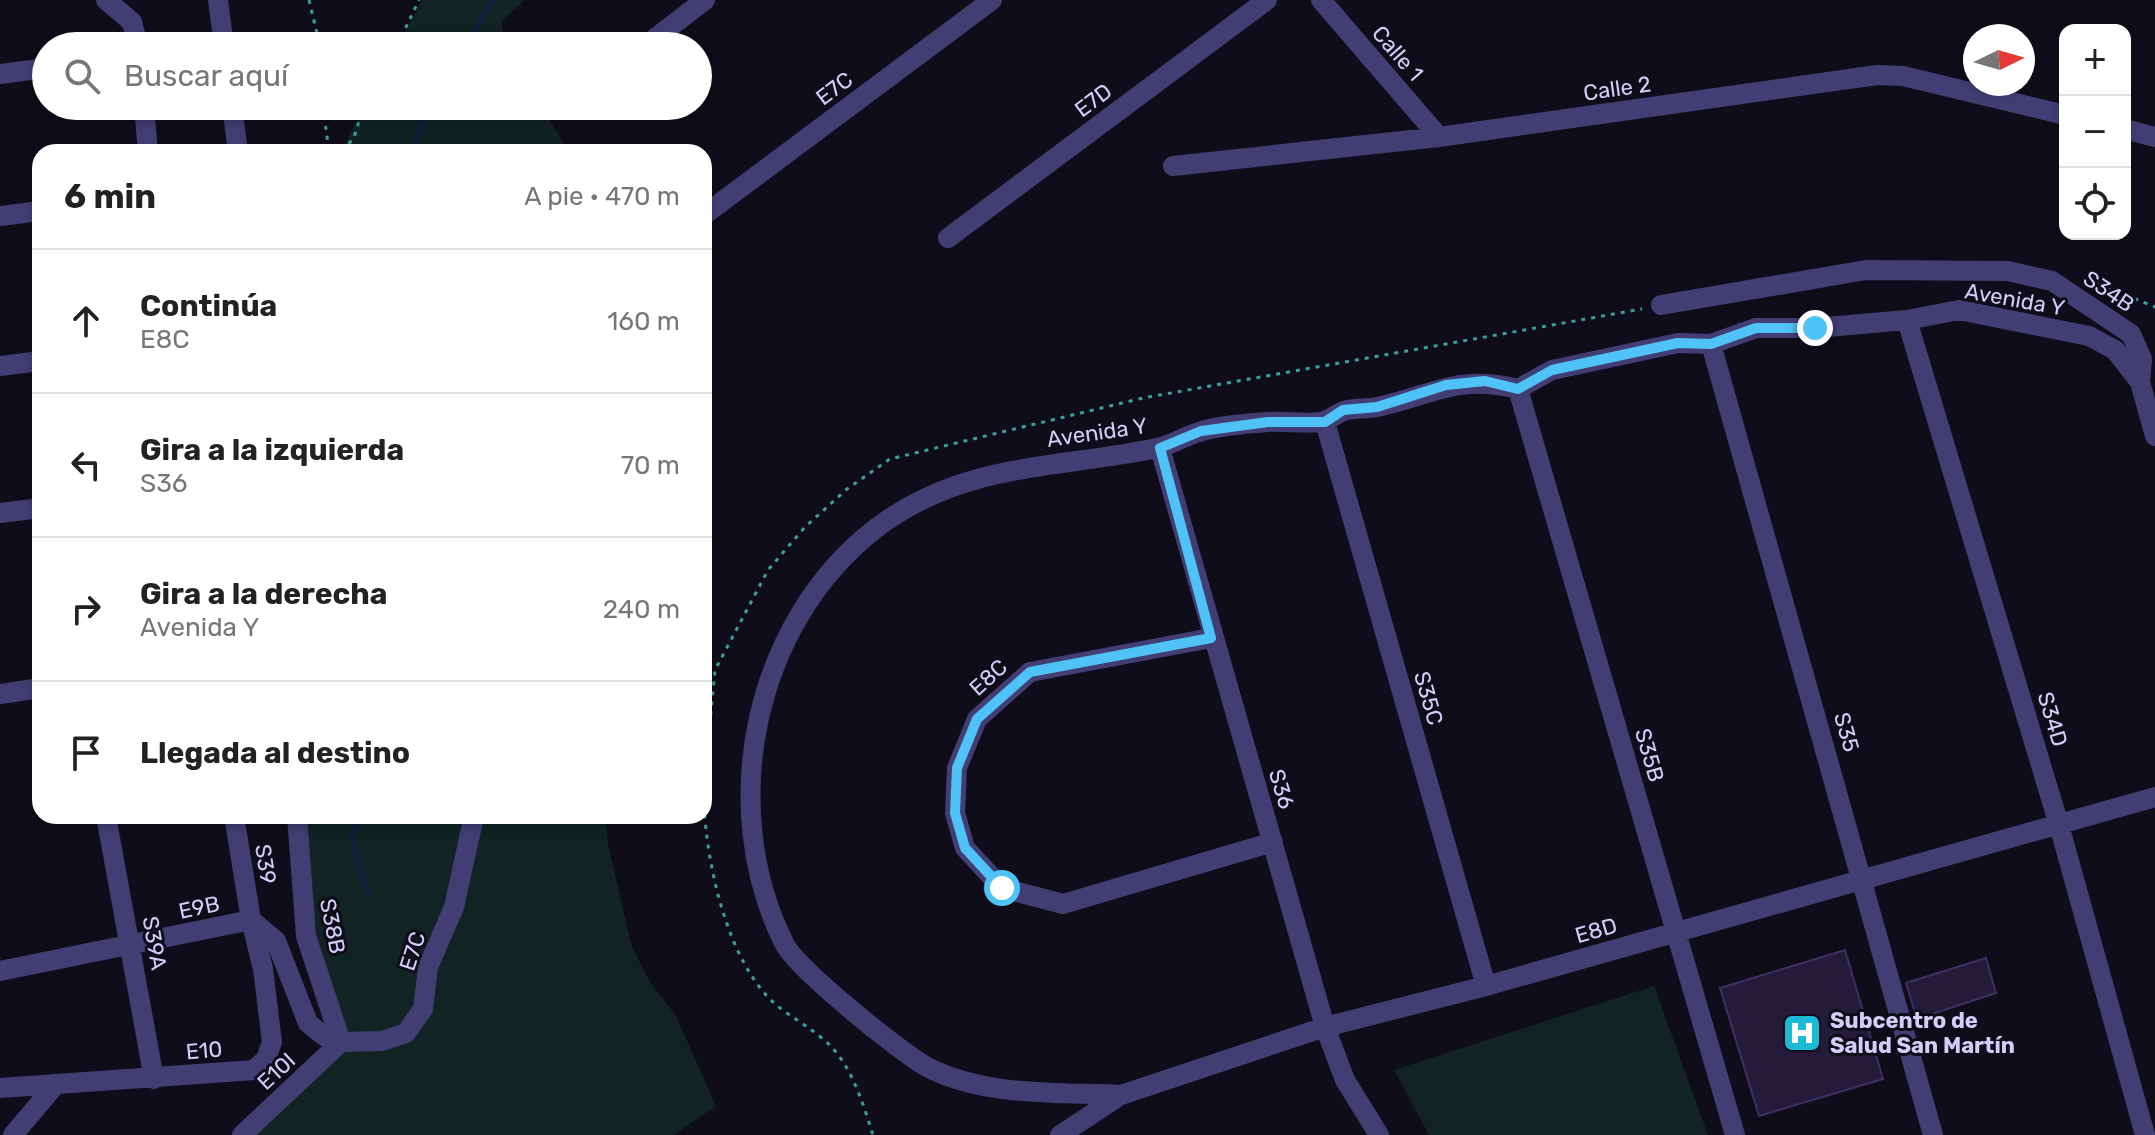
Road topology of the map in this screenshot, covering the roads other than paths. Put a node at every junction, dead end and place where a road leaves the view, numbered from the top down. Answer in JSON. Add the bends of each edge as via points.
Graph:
{"nodes":[{"id":1,"x":106,"y":0,"type":"edge"},
{"id":2,"x":218,"y":0,"type":"edge"},
{"id":3,"x":705,"y":0,"type":"edge"},
{"id":4,"x":992,"y":0,"type":"edge"},
{"id":5,"x":1267,"y":0,"type":"edge"},
{"id":6,"x":1321,"y":0,"type":"edge"},
{"id":7,"x":134,"y":32,"type":"edge"},
{"id":8,"x":222,"y":32,"type":"edge"},
{"id":9,"x":663,"y":32,"type":"edge"},
{"id":10,"x":32,"y":70,"type":"edge"},
{"id":11,"x":0,"y":74,"type":"edge"},
{"id":12,"x":2059,"y":114,"type":"edge"},
{"id":13,"x":145,"y":120,"type":"edge"},
{"id":14,"x":234,"y":120,"type":"edge"},
{"id":15,"x":2131,"y":131,"type":"edge"},
{"id":16,"x":1439,"y":137,"type":"junction"},
{"id":17,"x":2155,"y":137,"type":"edge"},
{"id":18,"x":147,"y":144,"type":"edge"},
{"id":19,"x":237,"y":144,"type":"edge"},
{"id":20,"x":1173,"y":166,"type":"dead end"},
{"id":21,"x":712,"y":209,"type":"edge"},
{"id":22,"x":32,"y":212,"type":"edge"},
{"id":23,"x":0,"y":216,"type":"edge"},
{"id":24,"x":948,"y":238,"type":"dead end"},
{"id":25,"x":1661,"y":305,"type":"dead end"},
{"id":26,"x":1907,"y":320,"type":"junction"},
{"id":27,"x":1711,"y":344,"type":"junction"},
{"id":28,"x":32,"y":362,"type":"edge"},
{"id":29,"x":0,"y":366,"type":"edge"},
{"id":30,"x":2140,"y":382,"type":"junction"},
{"id":31,"x":1518,"y":389,"type":"junction"},
{"id":32,"x":1325,"y":422,"type":"junction"},
{"id":33,"x":2155,"y":436,"type":"edge"},
{"id":34,"x":1160,"y":448,"type":"junction"},
{"id":35,"x":32,"y":509,"type":"edge"},
{"id":36,"x":0,"y":513,"type":"edge"},
{"id":37,"x":1211,"y":638,"type":"junction"},
{"id":38,"x":32,"y":689,"type":"edge"},
{"id":39,"x":0,"y":694,"type":"edge"},
{"id":40,"x":2155,"y":797,"type":"edge"},
{"id":41,"x":108,"y":824,"type":"edge"},
{"id":42,"x":235,"y":824,"type":"edge"},
{"id":43,"x":298,"y":824,"type":"edge"},
{"id":44,"x":472,"y":824,"type":"edge"},
{"id":45,"x":2059,"y":825,"type":"junction"},
{"id":46,"x":1273,"y":842,"type":"junction"},
{"id":47,"x":1863,"y":877,"type":"junction"},
{"id":48,"x":251,"y":920,"type":"junction"},
{"id":49,"x":1677,"y":932,"type":"junction"},
{"id":50,"x":132,"y":945,"type":"junction"},
{"id":51,"x":0,"y":971,"type":"edge"},
{"id":52,"x":1486,"y":986,"type":"junction"},
{"id":53,"x":1325,"y":1027,"type":"junction"},
{"id":54,"x":341,"y":1042,"type":"junction"},
{"id":55,"x":154,"y":1079,"type":"junction"},
{"id":56,"x":0,"y":1082,"type":"edge"},
{"id":57,"x":56,"y":1084,"type":"junction"},
{"id":58,"x":0,"y":1088,"type":"edge"},
{"id":59,"x":1121,"y":1095,"type":"junction"},
{"id":60,"x":13,"y":1135,"type":"edge"},
{"id":61,"x":242,"y":1135,"type":"edge"},
{"id":62,"x":1060,"y":1135,"type":"edge"},
{"id":63,"x":1379,"y":1135,"type":"edge"},
{"id":64,"x":1735,"y":1135,"type":"edge"},
{"id":65,"x":1933,"y":1135,"type":"edge"},
{"id":66,"x":2145,"y":1135,"type":"edge"}],
"edges":[{"from":1,"to":7,"type":"street","via":[[132,22]]},
{"from":2,"to":8,"type":"street"},
{"from":3,"to":9,"type":"street"},
{"from":4,"to":21,"type":"street","name":"E7C"},
{"from":5,"to":24,"type":"street","name":"E7D"},
{"from":6,"to":16,"type":"street","name":"Calle 1"},
{"from":10,"to":11,"type":"street"},
{"from":12,"to":16,"type":"street","name":"Calle 2","via":[[1903,76],[1877,75]]},
{"from":13,"to":18,"type":"street"},
{"from":14,"to":19,"type":"street"},
{"from":15,"to":17,"type":"street"},
{"from":16,"to":20,"type":"street","name":"Calle 2"},
{"from":22,"to":23,"type":"street"},
{"from":25,"to":30,"type":"street","name":"S34B","via":[[1866,270],[2008,271],[2052,281],[2131,334],[2142,359]]},
{"from":26,"to":27,"type":"street","name":"Avenida Y","via":[[1756,328]]},
{"from":26,"to":30,"type":"street","name":"Avenida Y","via":[[1959,310],[2089,336],[2115,350]]},
{"from":26,"to":45,"type":"street","name":"S34D"},
{"from":27,"to":31,"type":"street","name":"Avenida Y","via":[[1678,343],[1552,370]]},
{"from":27,"to":47,"type":"street","name":"S35"},
{"from":28,"to":29,"type":"street"},
{"from":30,"to":33,"type":"street","name":"S34B"},
{"from":31,"to":32,"type":"street","name":"Avenida Y","via":[[1485,381],[1446,385],[1377,407],[1343,410]]},
{"from":31,"to":49,"type":"street","name":"S35B"},
{"from":32,"to":34,"type":"street","name":"Avenida Y","via":[[1268,422],[1201,431]]},
{"from":32,"to":52,"type":"street","name":"S35C"},
{"from":34,"to":37,"type":"street","name":"S36"},
{"from":34,"to":59,"type":"street","name":"Avenida Y","via":[[1023,466],[933,493],[876,528],[832,568],[787,634],[756,720],[750,799],[761,882],[785,947],[855,1013],[927,1067],[980,1085]]},
{"from":35,"to":36,"type":"street"},
{"from":37,"to":46,"type":"street","name":"S36"},
{"from":37,"to":46,"type":"street","name":"E8C","via":[[1030,672],[977,719],[957,768],[955,813],[965,848],[1002,888],[1063,904]]},
{"from":38,"to":39,"type":"street"},
{"from":40,"to":45,"type":"street","name":"E8D"},
{"from":41,"to":50,"type":"street","name":"S39A"},
{"from":42,"to":48,"type":"street","name":"S39"},
{"from":43,"to":54,"type":"street","name":"S38B","via":[[306,936]]},
{"from":44,"to":54,"type":"street","name":"E7C","via":[[454,907],[428,967],[423,1009],[406,1033],[382,1041]]},
{"from":45,"to":47,"type":"street","name":"E8D"},
{"from":45,"to":66,"type":"street","name":"S34D"},
{"from":46,"to":53,"type":"street","name":"S36"},
{"from":47,"to":49,"type":"street","name":"E8D"},
{"from":47,"to":65,"type":"street","name":"S35"},
{"from":48,"to":50,"type":"street","name":"E9B"},
{"from":48,"to":54,"type":"street","name":"E9B","via":[[276,941],[308,1023]]},
{"from":48,"to":55,"type":"street","name":"E10","via":[[272,1042],[266,1059],[254,1070]]},
{"from":49,"to":52,"type":"street","name":"E8D"},
{"from":49,"to":64,"type":"street","name":"S35B"},
{"from":50,"to":51,"type":"street","name":"E9B"},
{"from":50,"to":55,"type":"street","name":"S39A"},
{"from":52,"to":53,"type":"street","name":"E8D"},
{"from":53,"to":59,"type":"street","name":"E8D"},
{"from":53,"to":63,"type":"street","name":"S36","via":[[1345,1080]]},
{"from":54,"to":61,"type":"street","name":"E10I"},
{"from":55,"to":57,"type":"street","name":"E10"},
{"from":56,"to":58,"type":"street"},
{"from":57,"to":58,"type":"street","name":"E10"},
{"from":57,"to":60,"type":"street"},
{"from":59,"to":62,"type":"street","name":"E8D"}]}
